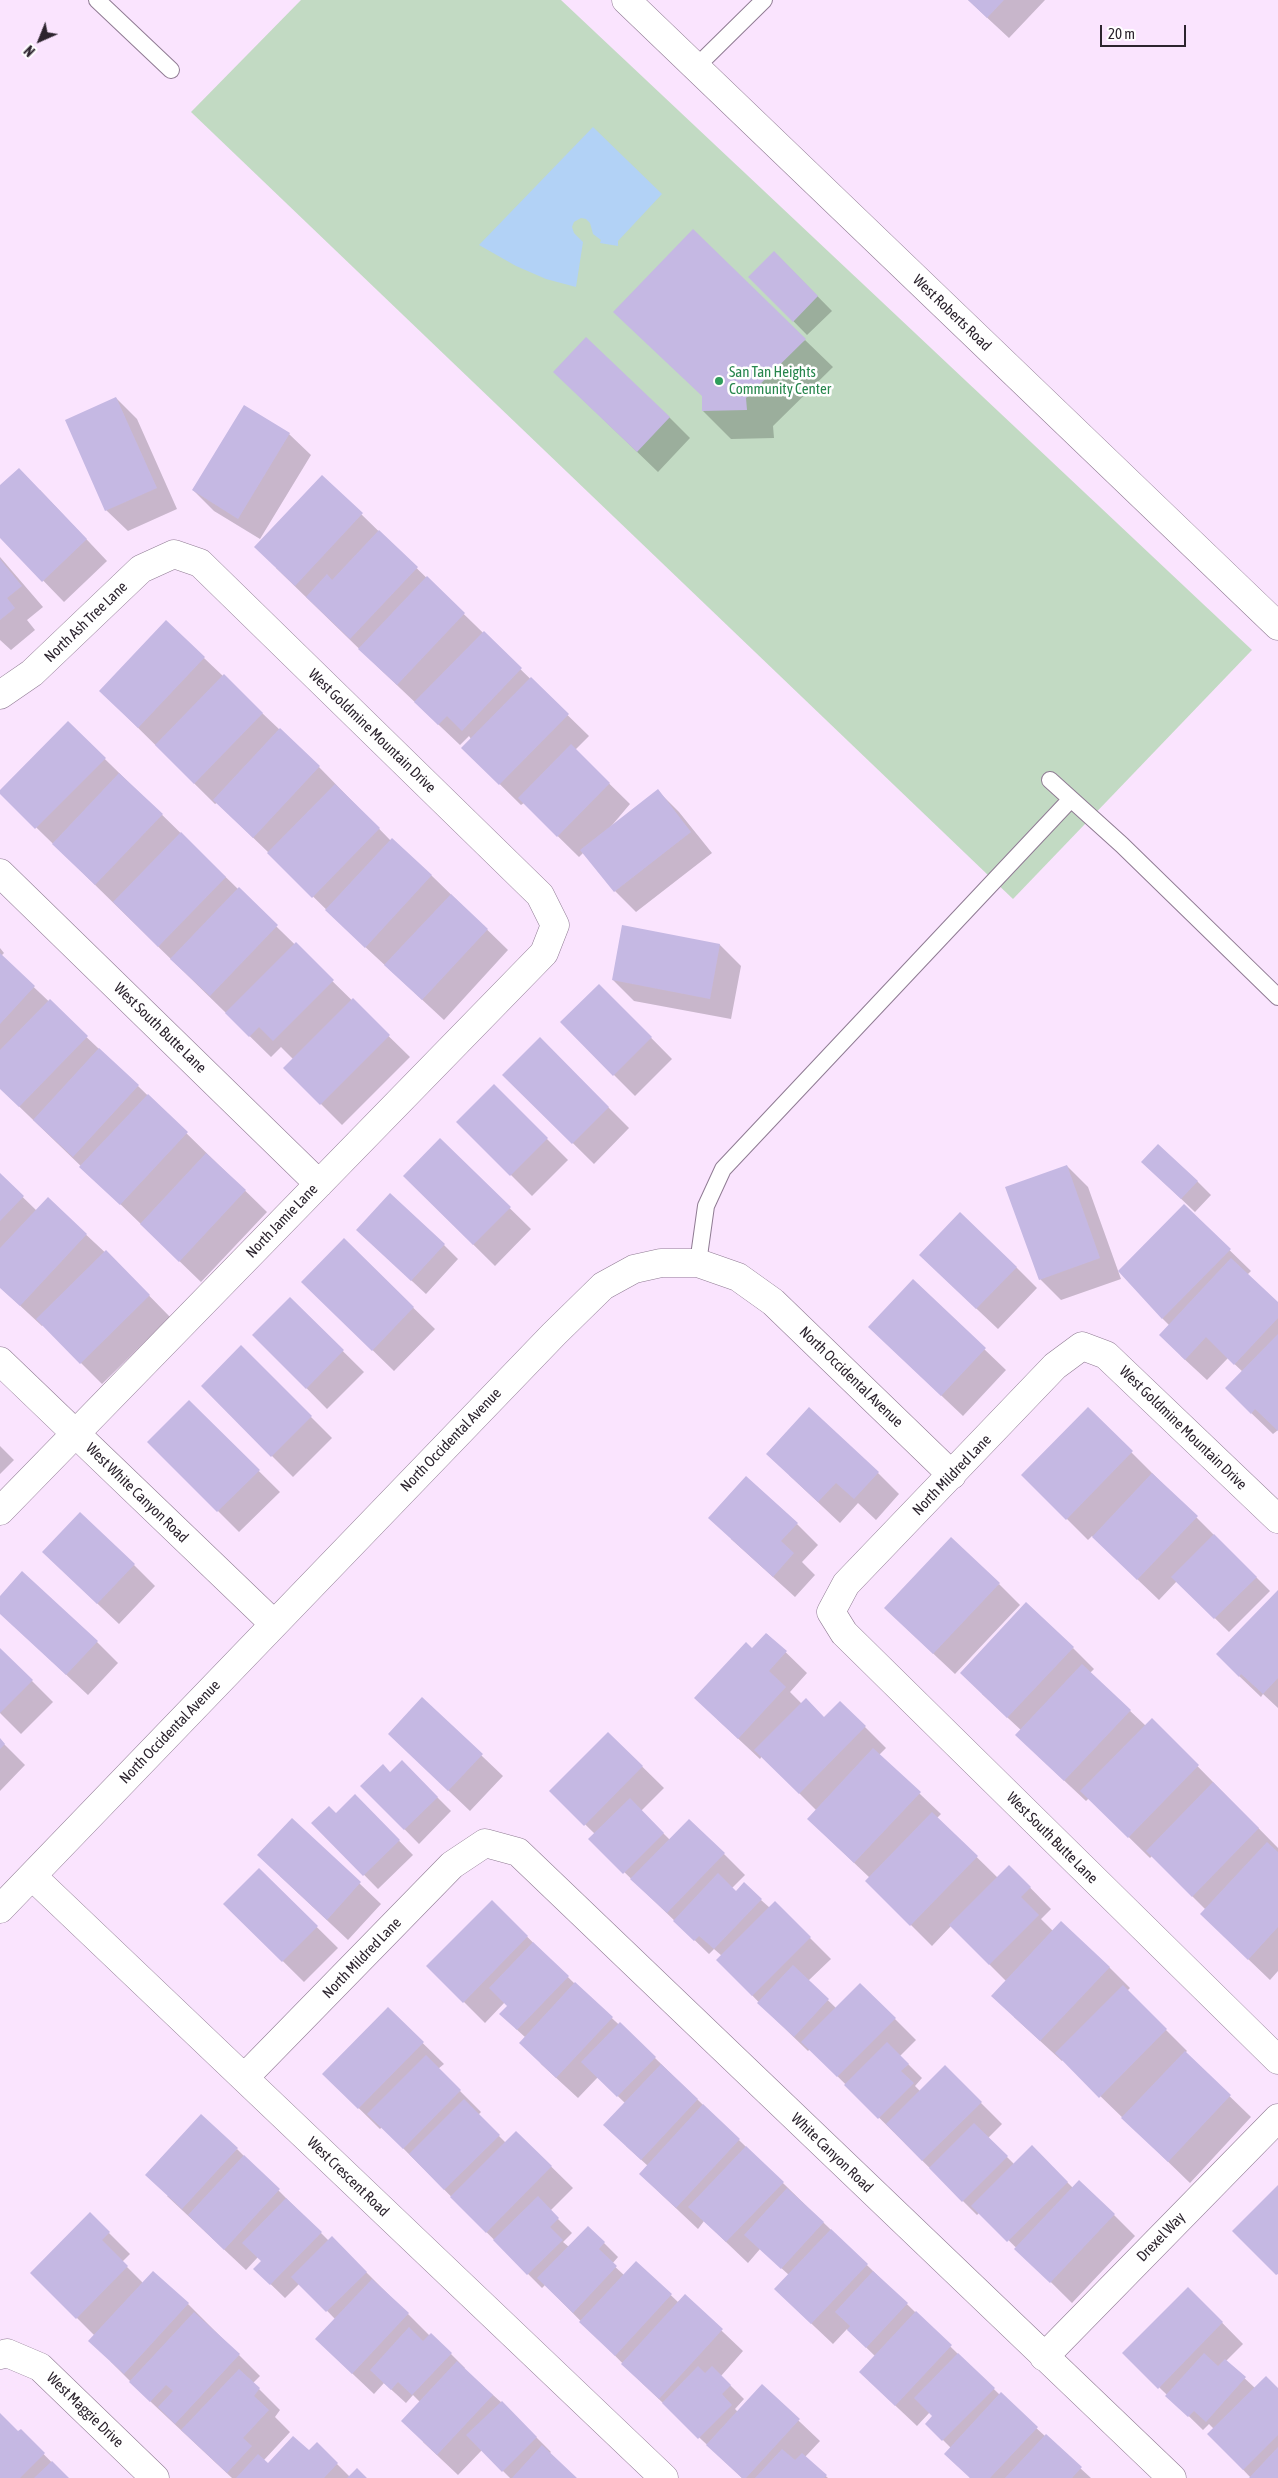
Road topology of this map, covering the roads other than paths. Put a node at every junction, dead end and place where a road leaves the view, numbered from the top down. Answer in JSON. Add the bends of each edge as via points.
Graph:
{"nodes":[{"id":1,"x":97,"y":0,"type":"edge"},
{"id":2,"x":626,"y":0,"type":"edge"},
{"id":3,"x":764,"y":0,"type":"edge"},
{"id":4,"x":696,"y":67,"type":"junction"},
{"id":5,"x":171,"y":70,"type":"dead end"},
{"id":6,"x":174,"y":554,"type":"joint"},
{"id":7,"x":1278,"y":626,"type":"edge"},
{"id":8,"x":0,"y":695,"type":"edge"},
{"id":9,"x":1050,"y":780,"type":"dead end"},
{"id":10,"x":1071,"y":799,"type":"junction"},
{"id":11,"x":0,"y":873,"type":"edge"},
{"id":12,"x":555,"y":925,"type":"joint"},
{"id":13,"x":1278,"y":997,"type":"edge"},
{"id":14,"x":319,"y":1184,"type":"junction"},
{"id":15,"x":698,"y":1263,"type":"junction"},
{"id":16,"x":1082,"y":1346,"type":"joint"},
{"id":17,"x":0,"y":1361,"type":"edge"},
{"id":18,"x":74,"y":1433,"type":"junction"},
{"id":19,"x":952,"y":1475,"type":"junction"},
{"id":20,"x":0,"y":1511,"type":"edge"},
{"id":21,"x":1278,"y":1519,"type":"edge"},
{"id":22,"x":832,"y":1612,"type":"joint"},
{"id":23,"x":274,"y":1624,"type":"junction"},
{"id":24,"x":485,"y":1844,"type":"joint"},
{"id":25,"x":32,"y":1876,"type":"junction"},
{"id":26,"x":0,"y":1909,"type":"edge"},
{"id":27,"x":1278,"y":2060,"type":"edge"},
{"id":28,"x":244,"y":2078,"type":"junction"},
{"id":29,"x":1278,"y":2118,"type":"edge"},
{"id":30,"x":3,"y":2354,"type":"edge"},
{"id":31,"x":1044,"y":2357,"type":"junction"},
{"id":32,"x":155,"y":2478,"type":"edge"},
{"id":33,"x":664,"y":2478,"type":"edge"},
{"id":34,"x":1172,"y":2478,"type":"edge"}],
"edges":[{"from":1,"to":5,"type":"lane"},
{"from":2,"to":4,"type":"street","name":"West Roberts Road"},
{"from":3,"to":4,"type":"lane"},
{"from":4,"to":7,"type":"street","name":"West Roberts Road"},
{"from":6,"to":8,"type":"street","name":"North Ash Tree Lane","via":[[141,569],[32,673]]},
{"from":6,"to":12,"type":"street","name":"West Goldmine Mountain Drive","via":[[200,564],[215,577],[540,895]]},
{"from":9,"to":10,"type":"lane"},
{"from":10,"to":13,"type":"lane"},
{"from":10,"to":15,"type":"lane","via":[[722,1169],[706,1206]]},
{"from":11,"to":14,"type":"street","name":"West South Butte Lane"},
{"from":12,"to":14,"type":"street","name":"North Jamie Lane","via":[[544,953]]},
{"from":14,"to":18,"type":"street","name":"North Jamie Lane"},
{"from":15,"to":19,"type":"street","name":"North Occidental Avenue","via":[[738,1277],[774,1302]]},
{"from":15,"to":23,"type":"street","name":"North Occidental Avenue","via":[[662,1263],[634,1269],[603,1286]]},
{"from":16,"to":19,"type":"street","name":"North Mildred Lane","via":[[1055,1366]]},
{"from":16,"to":21,"type":"street","name":"West Goldmine Mountain Drive","via":[[1106,1355]]},
{"from":17,"to":18,"type":"street","name":"West White Canyon Road"},
{"from":18,"to":20,"type":"street","name":"North Jamie Lane"},
{"from":18,"to":23,"type":"street","name":"West White Canyon Road"},
{"from":19,"to":22,"type":"street","name":"North Mildred Lane","via":[[846,1584]]},
{"from":22,"to":27,"type":"street","name":"West South Butte Lane","via":[[844,1633]]},
{"from":23,"to":25,"type":"street","name":"North Occidental Avenue"},
{"from":24,"to":28,"type":"street","name":"North Mildred Lane","via":[[452,1865]]},
{"from":24,"to":31,"type":"street","name":"White Canyon Road","via":[[518,1852]]},
{"from":25,"to":26,"type":"street","name":"North Occidental Avenue"},
{"from":25,"to":28,"type":"street","name":"West Crescent Road"},
{"from":28,"to":33,"type":"street","name":"West Crescent Road"},
{"from":29,"to":31,"type":"street","name":"Drexel Way"},
{"from":30,"to":32,"type":"street","name":"West Maggie Drive","via":[[40,2367]]},
{"from":31,"to":34,"type":"street","name":"White Canyon Road"}]}
